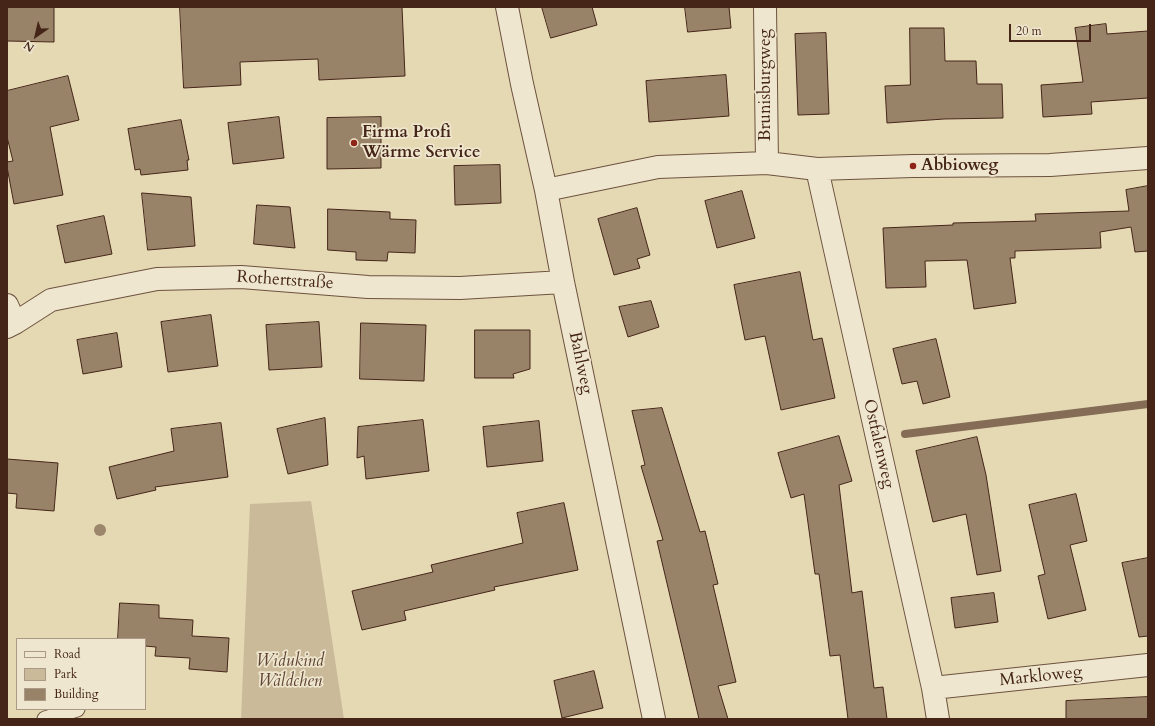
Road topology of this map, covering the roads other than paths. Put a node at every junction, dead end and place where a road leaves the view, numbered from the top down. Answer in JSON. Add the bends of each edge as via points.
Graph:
{"nodes":[{"id":1,"x":506,"y":7,"type":"edge"},
{"id":2,"x":765,"y":7,"type":"edge"},
{"id":3,"x":1148,"y":158,"type":"edge"},
{"id":4,"x":766,"y":163,"type":"junction"},
{"id":5,"x":817,"y":169,"type":"junction"},
{"id":6,"x":546,"y":190,"type":"junction"},
{"id":7,"x":563,"y":282,"type":"junction"},
{"id":8,"x":10,"y":318,"type":"edge"},
{"id":9,"x":1148,"y":666,"type":"edge"},
{"id":10,"x":933,"y":688,"type":"junction"},
{"id":11,"x":73,"y":710,"type":"edge"},
{"id":12,"x":45,"y":719,"type":"edge"},
{"id":13,"x":654,"y":719,"type":"edge"},
{"id":14,"x":938,"y":719,"type":"edge"}],
"edges":[{"from":1,"to":6,"type":"street","name":"Bahlweg"},
{"from":2,"to":4,"type":"street","name":"Brunisburgweg"},
{"from":3,"to":5,"type":"street","via":[[1050,165]]},
{"from":4,"to":5,"type":"street"},
{"from":4,"to":6,"type":"street","via":[[658,167]]},
{"from":5,"to":10,"type":"street","name":"Ostfalenweg"},
{"from":6,"to":7,"type":"street","name":"Bahlweg"},
{"from":7,"to":8,"type":"street","name":"Rothertstraße","via":[[460,288],[368,287],[241,277],[157,279],[51,300]]},
{"from":7,"to":13,"type":"street","name":"Bahlweg"},
{"from":9,"to":10,"type":"street","name":"Markloweg"},
{"from":10,"to":14,"type":"street","name":"Ostfalenweg"},
{"from":11,"to":12,"type":"lane"}]}
